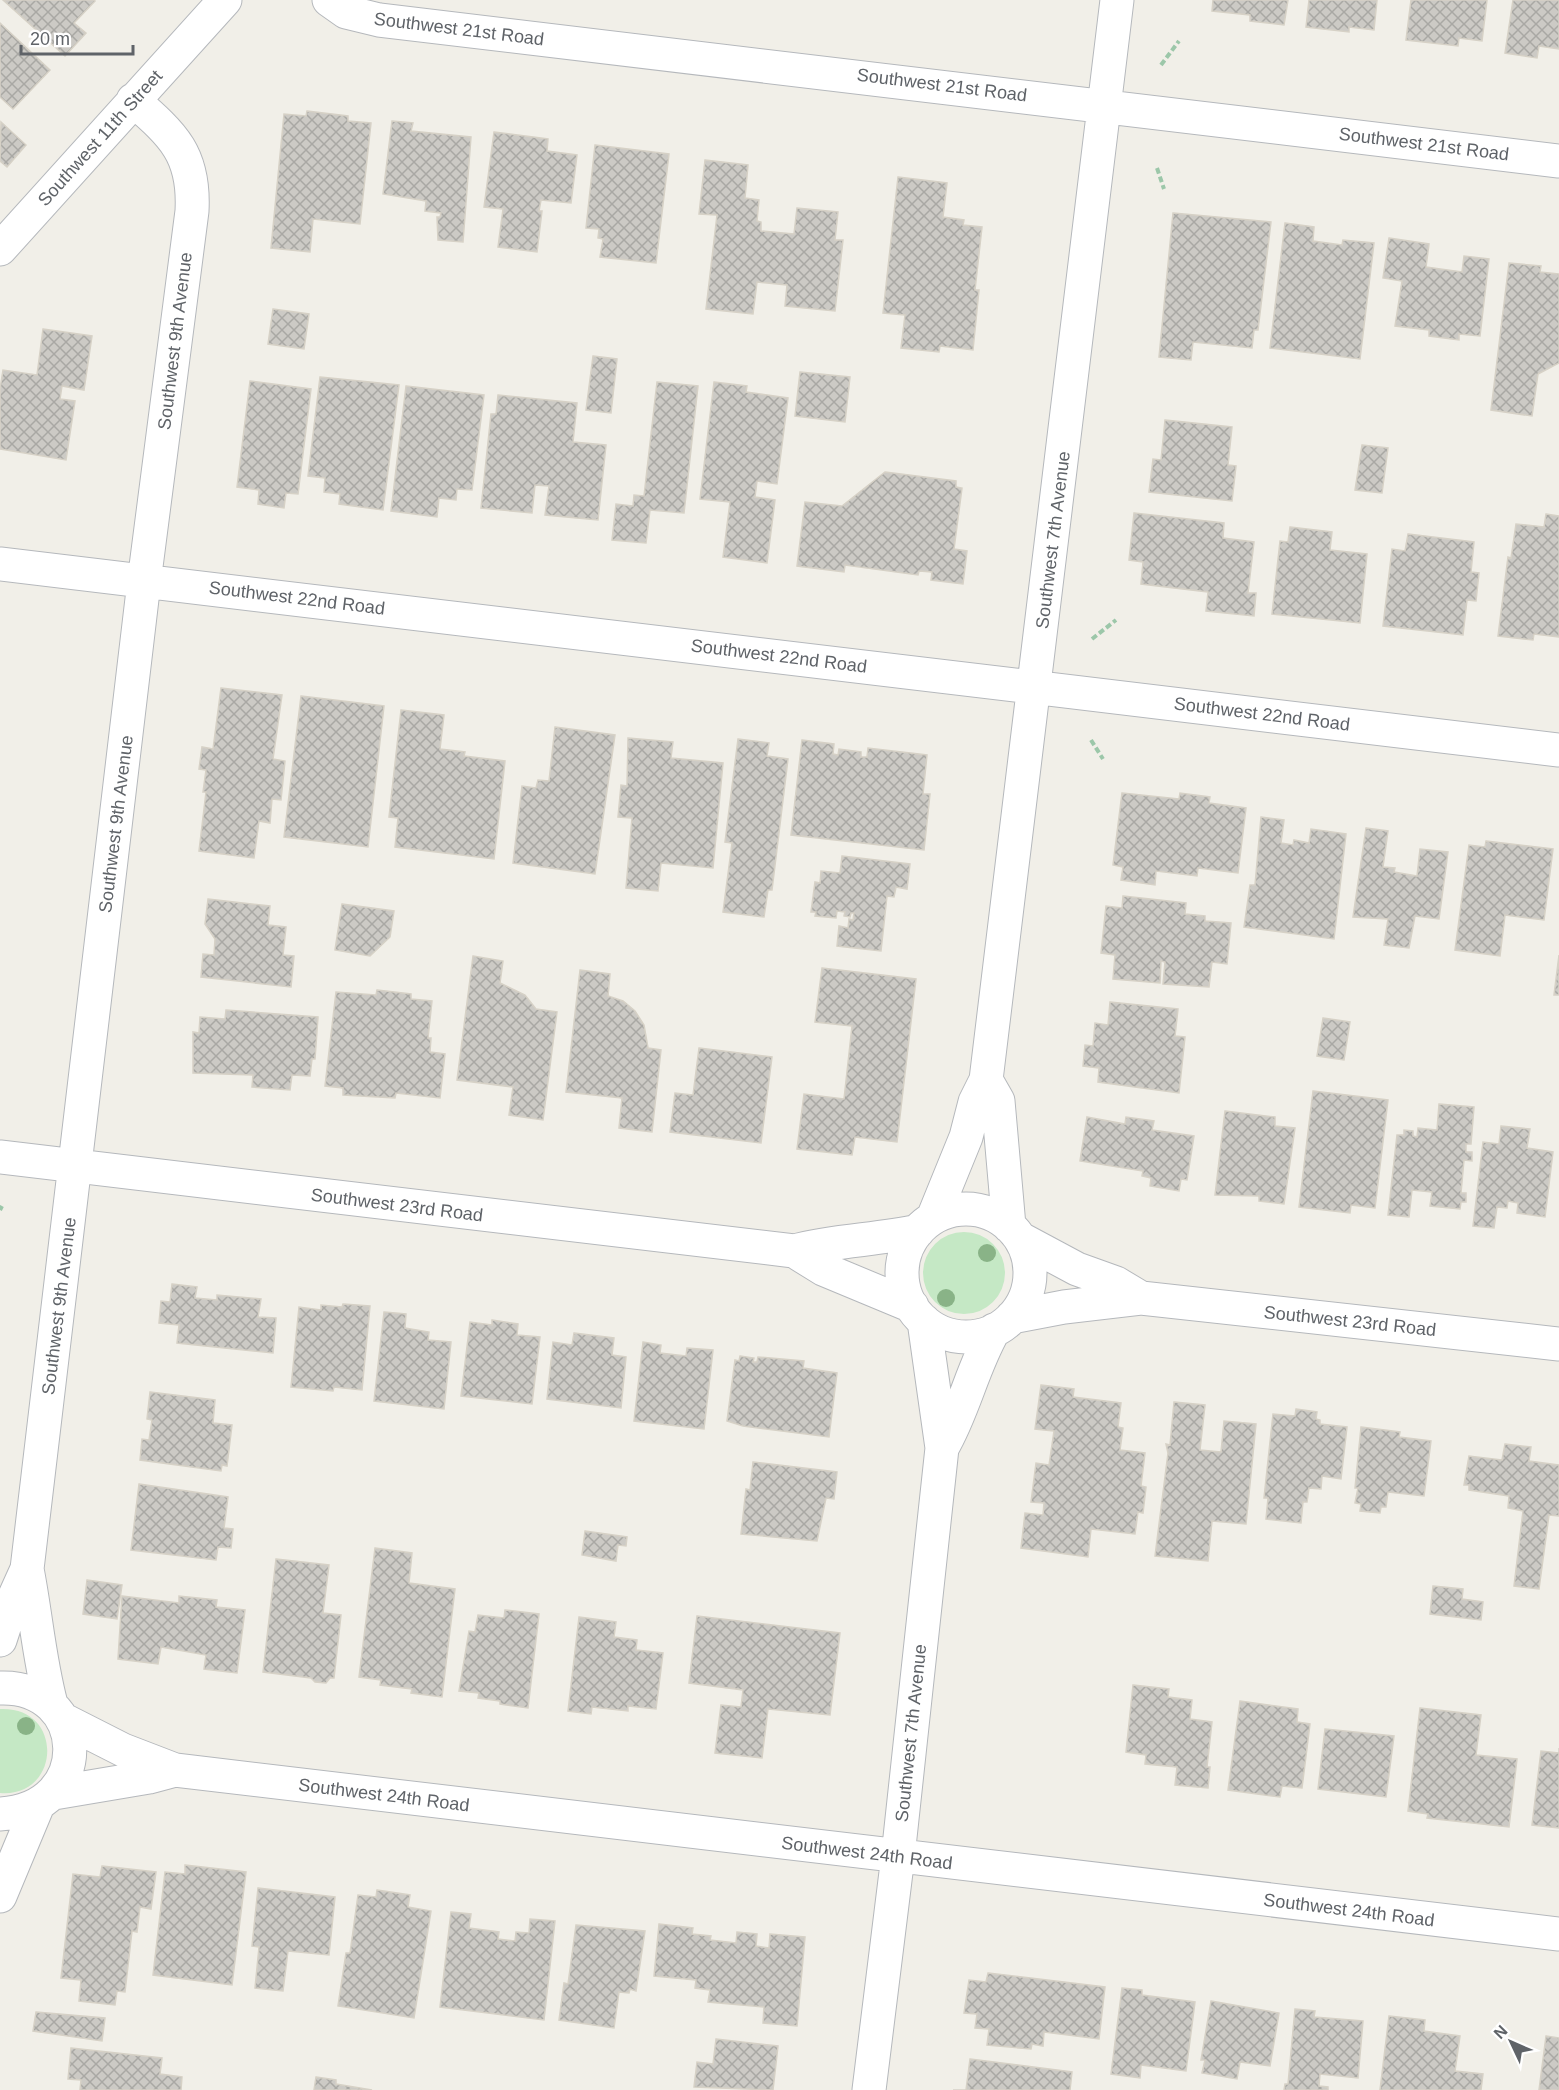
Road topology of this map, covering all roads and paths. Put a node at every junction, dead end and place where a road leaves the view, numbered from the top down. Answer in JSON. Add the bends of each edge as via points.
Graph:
{"nodes":[{"id":1,"x":225,"y":0,"type":"edge"},
{"id":2,"x":329,"y":0,"type":"edge"},
{"id":3,"x":1117,"y":0,"type":"edge"},
{"id":4,"x":1179,"y":41,"type":"dead end"},
{"id":5,"x":1161,"y":65,"type":"dead end"},
{"id":6,"x":134,"y":100,"type":"junction"},
{"id":7,"x":1104,"y":105,"type":"junction"},
{"id":8,"x":1559,"y":161,"type":"edge"},
{"id":9,"x":1156,"y":168,"type":"dead end"},
{"id":10,"x":1164,"y":189,"type":"dead end"},
{"id":11,"x":0,"y":249,"type":"edge"},
{"id":12,"x":0,"y":564,"type":"edge"},
{"id":13,"x":144,"y":582,"type":"junction"},
{"id":14,"x":1116,"y":620,"type":"dead end"},
{"id":15,"x":1092,"y":639,"type":"dead end"},
{"id":16,"x":1035,"y":687,"type":"junction"},
{"id":17,"x":1091,"y":740,"type":"dead end"},
{"id":18,"x":1559,"y":750,"type":"edge"},
{"id":19,"x":1103,"y":759,"type":"dead end"},
{"id":20,"x":986,"y":1080,"type":"junction"},
{"id":21,"x":0,"y":1157,"type":"edge"},
{"id":22,"x":75,"y":1166,"type":"junction"},
{"id":23,"x":925,"y":1225,"type":"junction"},
{"id":24,"x":1015,"y":1233,"type":"junction"},
{"id":25,"x":795,"y":1251,"type":"junction"},
{"id":26,"x":1141,"y":1298,"type":"junction"},
{"id":27,"x":918,"y":1314,"type":"junction"},
{"id":28,"x":1003,"y":1323,"type":"junction"},
{"id":29,"x":1559,"y":1344,"type":"edge"},
{"id":30,"x":942,"y":1448,"type":"junction"},
{"id":31,"x":27,"y":1569,"type":"junction"},
{"id":32,"x":0,"y":1640,"type":"edge"},
{"id":33,"x":0,"y":1688,"type":"edge"},
{"id":34,"x":57,"y":1712,"type":"junction"},
{"id":35,"x":175,"y":1770,"type":"junction"},
{"id":36,"x":46,"y":1799,"type":"junction"},
{"id":37,"x":0,"y":1814,"type":"edge"},
{"id":38,"x":898,"y":1856,"type":"junction"},
{"id":39,"x":0,"y":1896,"type":"edge"},
{"id":40,"x":1559,"y":1934,"type":"edge"},
{"id":41,"x":869,"y":2090,"type":"edge"}],
"edges":[{"from":1,"to":6,"type":"street","name":"Southwest 11th Street"},
{"from":2,"to":7,"type":"street","name":"Southwest 21st Road","via":[[346,12],[379,20]]},
{"from":3,"to":7,"type":"street","name":"Southwest 7th Avenue"},
{"from":4,"to":5,"type":"path"},
{"from":6,"to":11,"type":"street","name":"Southwest 11th Street"},
{"from":6,"to":13,"type":"street","name":"Southwest 9th Avenue","via":[[161,124],[186,157],[193,192]]},
{"from":7,"to":8,"type":"street","name":"Southwest 21st Road"},
{"from":7,"to":16,"type":"street","name":"Southwest 7th Avenue"},
{"from":9,"to":10,"type":"path"},
{"from":12,"to":13,"type":"street","name":"Southwest 22nd Road"},
{"from":13,"to":16,"type":"street","name":"Southwest 22nd Road"},
{"from":13,"to":22,"type":"street","name":"Southwest 9th Avenue"},
{"from":14,"to":15,"type":"path"},
{"from":16,"to":18,"type":"street","name":"Southwest 22nd Road"},
{"from":16,"to":20,"type":"street","name":"Southwest 7th Avenue"},
{"from":17,"to":19,"type":"path"},
{"from":20,"to":23,"type":"street","name":"Southwest 7th Avenue","via":[[975,1102],[966,1137]]},
{"from":20,"to":24,"type":"street","via":[[998,1101]]},
{"from":21,"to":22,"type":"street","name":"Southwest 23rd Road"},
{"from":22,"to":25,"type":"street","name":"Southwest 23rd Road"},
{"from":22,"to":31,"type":"street","name":"Southwest 9th Avenue"},
{"from":23,"to":24,"type":"street","via":[[952,1210],[972,1209],[993,1214]]},
{"from":23,"to":25,"type":"street","name":"Southwest 23rd Road","via":[[878,1239],[825,1243]]},
{"from":23,"to":27,"type":"street","via":[[909,1244],[903,1268],[905,1292]]},
{"from":24,"to":26,"type":"street","name":"Southwest 23rd Road","via":[[1077,1269],[1116,1283]]},
{"from":24,"to":28,"type":"street","via":[[1029,1259],[1030,1280],[1024,1300]]},
{"from":25,"to":27,"type":"street","name":"Southwest 23rd Road","via":[[823,1269]]},
{"from":26,"to":28,"type":"street","name":"Southwest 23rd Road","via":[[1064,1307]]},
{"from":26,"to":29,"type":"street","name":"Southwest 23rd Road"},
{"from":27,"to":28,"type":"street","via":[[940,1331],[957,1336],[976,1336]]},
{"from":27,"to":30,"type":"street","name":"Southwest 7th Avenue"},
{"from":28,"to":30,"type":"street","name":"Southwest 7th Avenue","via":[[974,1368],[954,1427]]},
{"from":30,"to":38,"type":"street","name":"Southwest 7th Avenue"},
{"from":31,"to":32,"type":"street","name":"Southwest 9th Avenue"},
{"from":31,"to":34,"type":"street","name":"Southwest 9th Avenue","via":[[38,1650]]},
{"from":33,"to":34,"type":"street","name":"Southwest 24th Road","via":[[16,1687],[35,1693]]},
{"from":34,"to":35,"type":"street","name":"Southwest 24th Road","via":[[123,1750]]},
{"from":34,"to":36,"type":"street","name":"Southwest 9th Avenue","via":[[69,1737],[70,1757],[65,1776]]},
{"from":35,"to":36,"type":"street","name":"Southwest 24th Road"},
{"from":35,"to":38,"type":"street","name":"Southwest 24th Road"},
{"from":36,"to":37,"type":"street","name":"Southwest 24th Road","via":[[19,1813]]},
{"from":36,"to":39,"type":"street"},
{"from":38,"to":40,"type":"street","name":"Southwest 24th Road"},
{"from":38,"to":41,"type":"street","name":"Southwest 7th Avenue"}]}
